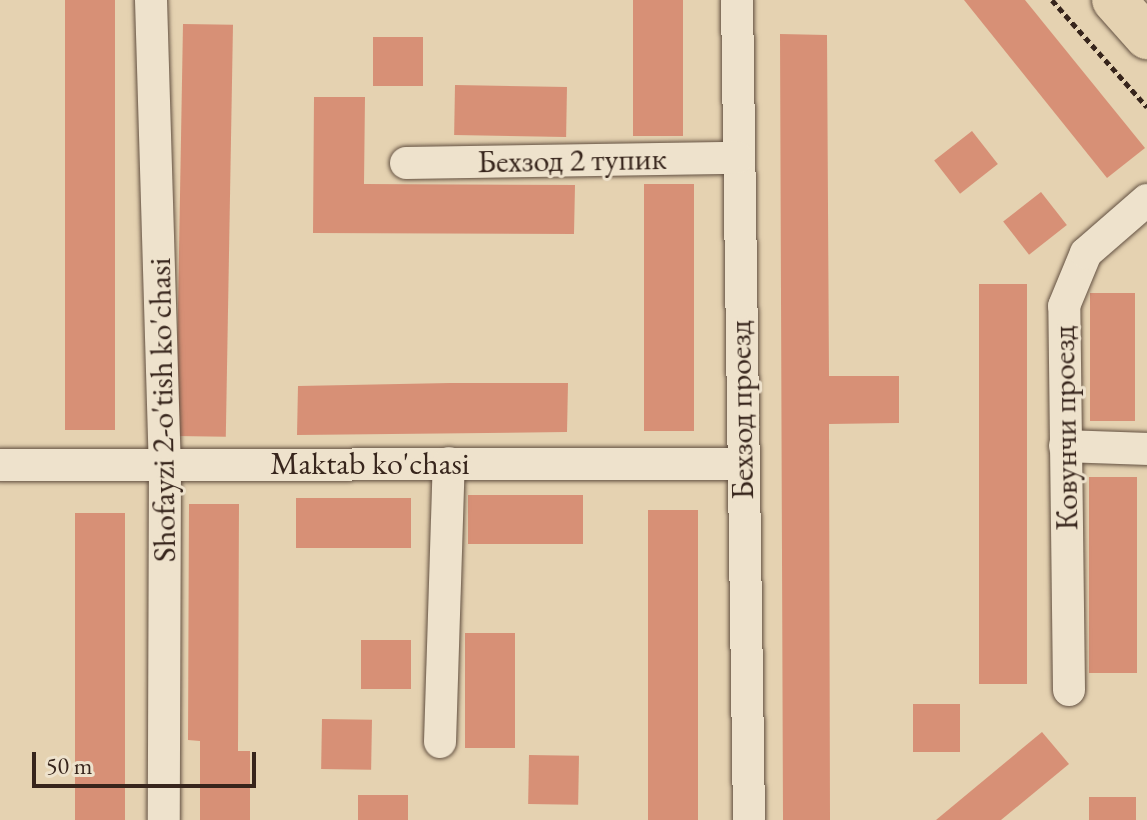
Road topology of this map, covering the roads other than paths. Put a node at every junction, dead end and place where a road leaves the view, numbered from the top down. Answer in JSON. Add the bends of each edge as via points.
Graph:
{"nodes":[{"id":1,"x":151,"y":0,"type":"edge"},
{"id":2,"x":737,"y":0,"type":"edge"},
{"id":3,"x":1114,"y":0,"type":"edge"},
{"id":4,"x":1147,"y":37,"type":"edge"},
{"id":5,"x":738,"y":158,"type":"junction"},
{"id":6,"x":406,"y":163,"type":"dead end"},
{"id":7,"x":1147,"y":200,"type":"edge"},
{"id":8,"x":1065,"y":446,"type":"junction"},
{"id":9,"x":1147,"y":449,"type":"edge"},
{"id":10,"x":165,"y":462,"type":"junction"},
{"id":11,"x":449,"y":463,"type":"junction"},
{"id":12,"x":741,"y":464,"type":"junction"},
{"id":13,"x":0,"y":465,"type":"edge"},
{"id":14,"x":1069,"y":690,"type":"dead end"},
{"id":15,"x":440,"y":742,"type":"dead end"},
{"id":16,"x":164,"y":820,"type":"edge"},
{"id":17,"x":749,"y":820,"type":"edge"}],
"edges":[{"from":1,"to":10,"type":"street","name":"Shofayzi 2-o'tish ko'chasi"},
{"from":2,"to":5,"type":"street","name":"Бехзод проезд"},
{"from":3,"to":4,"type":"main road"},
{"from":5,"to":6,"type":"street","name":"Бехзод 2 тупик"},
{"from":5,"to":12,"type":"street","name":"Бехзод проезд"},
{"from":7,"to":8,"type":"street","name":"Ковунчи проезд","via":[[1086,253],[1067,291]]},
{"from":8,"to":9,"type":"street"},
{"from":8,"to":14,"type":"street","name":"Ковунчи проезд"},
{"from":10,"to":11,"type":"street","name":"Maktab ko'chasi"},
{"from":10,"to":13,"type":"street","name":"Maktab ko'chasi"},
{"from":10,"to":16,"type":"street","name":"Shofayzi 2-o'tish ko'chasi"},
{"from":11,"to":12,"type":"street","name":"Maktab ko'chasi"},
{"from":11,"to":15,"type":"street"},
{"from":12,"to":17,"type":"street","name":"Бехзод проезд"}]}
